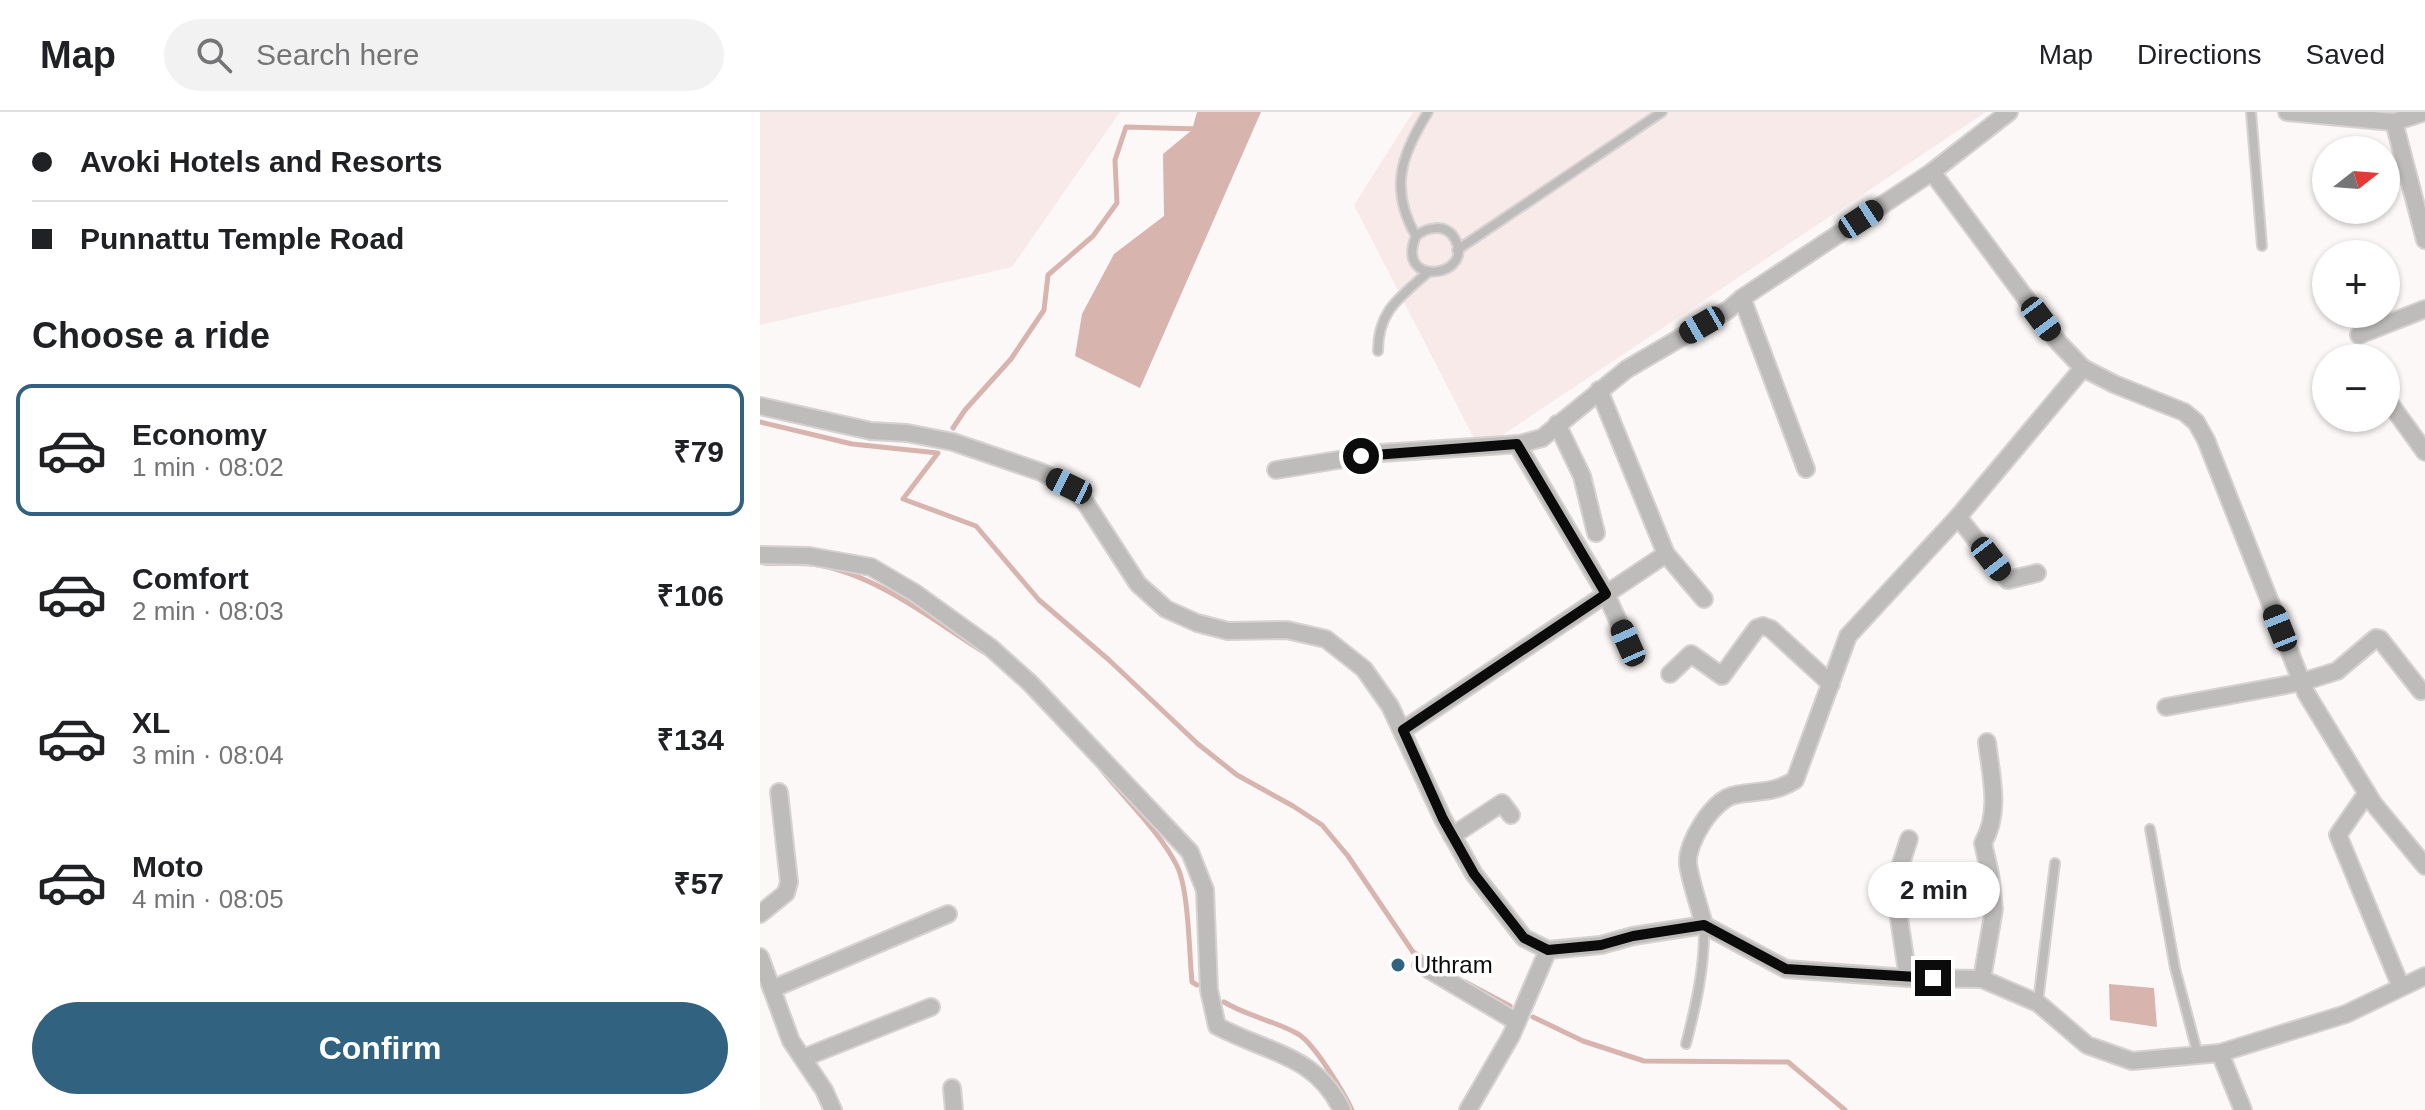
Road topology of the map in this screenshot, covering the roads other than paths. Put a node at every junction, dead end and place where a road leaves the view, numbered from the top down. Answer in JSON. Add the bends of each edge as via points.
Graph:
{"nodes":[{"id":1,"x":1428,"y":112,"type":"edge"},
{"id":2,"x":1662,"y":112,"type":"edge"},
{"id":3,"x":2009,"y":112,"type":"edge"},
{"id":4,"x":2251,"y":112,"type":"edge"},
{"id":5,"x":2287,"y":112,"type":"edge"},
{"id":6,"x":2425,"y":112,"type":"edge"},
{"id":7,"x":2394,"y":122,"type":"junction"},
{"id":8,"x":1932,"y":172,"type":"junction"},
{"id":9,"x":1416,"y":236,"type":"junction"},
{"id":10,"x":2425,"y":240,"type":"edge"},
{"id":11,"x":2262,"y":246,"type":"dead end"},
{"id":12,"x":1457,"y":250,"type":"junction"},
{"id":13,"x":1428,"y":272,"type":"junction"},
{"id":14,"x":1742,"y":298,"type":"junction"},
{"id":15,"x":2425,"y":309,"type":"edge"},
{"id":16,"x":2359,"y":335,"type":"dead end"},
{"id":17,"x":1378,"y":351,"type":"dead end"},
{"id":18,"x":2083,"y":368,"type":"junction"},
{"id":19,"x":1599,"y":390,"type":"junction"},
{"id":20,"x":760,"y":406,"type":"edge"},
{"id":21,"x":2400,"y":417,"type":"edge"},
{"id":22,"x":1557,"y":424,"type":"junction"},
{"id":23,"x":1517,"y":444,"type":"junction"},
{"id":24,"x":2425,"y":452,"type":"edge"},
{"id":25,"x":1806,"y":469,"type":"dead end"},
{"id":26,"x":1276,"y":470,"type":"dead end"},
{"id":27,"x":1958,"y":517,"type":"junction"},
{"id":28,"x":1596,"y":533,"type":"dead end"},
{"id":29,"x":1666,"y":554,"type":"junction"},
{"id":30,"x":760,"y":555,"type":"edge"},
{"id":31,"x":2037,"y":573,"type":"dead end"},
{"id":32,"x":1606,"y":594,"type":"junction"},
{"id":33,"x":1704,"y":599,"type":"dead end"},
{"id":34,"x":1628,"y":643,"type":"dead end"},
{"id":35,"x":1670,"y":674,"type":"dead end"},
{"id":36,"x":2302,"y":682,"type":"junction"},
{"id":37,"x":1831,"y":684,"type":"junction"},
{"id":38,"x":2421,"y":691,"type":"dead end"},
{"id":39,"x":2166,"y":707,"type":"dead end"},
{"id":40,"x":1403,"y":730,"type":"junction"},
{"id":41,"x":1987,"y":742,"type":"dead end"},
{"id":42,"x":779,"y":792,"type":"dead end"},
{"id":43,"x":2367,"y":793,"type":"junction"},
{"id":44,"x":1511,"y":815,"type":"dead end"},
{"id":45,"x":2150,"y":829,"type":"dead end"},
{"id":46,"x":1452,"y":836,"type":"junction"},
{"id":47,"x":1909,"y":839,"type":"dead end"},
{"id":48,"x":2055,"y":863,"type":"dead end"},
{"id":49,"x":2425,"y":866,"type":"edge"},
{"id":50,"x":760,"y":914,"type":"edge"},
{"id":51,"x":948,"y":914,"type":"dead end"},
{"id":52,"x":1704,"y":925,"type":"junction"},
{"id":53,"x":1548,"y":950,"type":"junction"},
{"id":54,"x":761,"y":962,"type":"edge"},
{"id":55,"x":1421,"y":965,"type":"dead end"},
{"id":56,"x":2425,"y":976,"type":"edge"},
{"id":57,"x":1908,"y":978,"type":"junction"},
{"id":58,"x":1982,"y":979,"type":"junction"},
{"id":59,"x":2401,"y":987,"type":"junction"},
{"id":60,"x":772,"y":989,"type":"junction"},
{"id":61,"x":2038,"y":1003,"type":"junction"},
{"id":62,"x":931,"y":1007,"type":"dead end"},
{"id":63,"x":1517,"y":1022,"type":"junction"},
{"id":64,"x":1686,"y":1044,"type":"dead end"},
{"id":65,"x":2220,"y":1053,"type":"junction"},
{"id":66,"x":2198,"y":1055,"type":"junction"},
{"id":67,"x":803,"y":1058,"type":"junction"},
{"id":68,"x":952,"y":1088,"type":"dead end"},
{"id":69,"x":833,"y":1110,"type":"edge"},
{"id":70,"x":954,"y":1110,"type":"edge"},
{"id":71,"x":1342,"y":1110,"type":"edge"},
{"id":72,"x":1468,"y":1110,"type":"edge"},
{"id":73,"x":2243,"y":1110,"type":"edge"}],
"edges":[{"from":1,"to":9,"type":"lane","via":[[1402,161],[1399,182]]},
{"from":2,"to":12,"type":"lane"},
{"from":3,"to":8,"type":"street"},
{"from":4,"to":11,"type":"lane"},
{"from":5,"to":7,"type":"street"},
{"from":6,"to":7,"type":"street"},
{"from":7,"to":10,"type":"street"},
{"from":8,"to":14,"type":"street"},
{"from":8,"to":18,"type":"street"},
{"from":9,"to":12,"type":"lane","via":[[1436,227],[1455,239]]},
{"from":9,"to":13,"type":"lane","via":[[1413,258]]},
{"from":12,"to":13,"type":"lane","via":[[1448,269]]},
{"from":13,"to":17,"type":"lane","via":[[1383,318]]},
{"from":14,"to":19,"type":"street"},
{"from":14,"to":25,"type":"street"},
{"from":15,"to":16,"type":"street"},
{"from":18,"to":27,"type":"street"},
{"from":18,"to":36,"type":"street","via":[[2196,422]]},
{"from":19,"to":22,"type":"street"},
{"from":19,"to":29,"type":"street"},
{"from":20,"to":40,"type":"street","via":[[859,429],[953,442],[1069,486],[1138,584],[1166,609],[1228,631],[1287,630],[1326,639],[1364,669]]},
{"from":21,"to":24,"type":"street"},
{"from":22,"to":23,"type":"street","via":[[1542,438]]},
{"from":22,"to":28,"type":"street","via":[[1582,476]]},
{"from":23,"to":26,"type":"street","via":[[1381,453]]},
{"from":23,"to":32,"type":"street"},
{"from":27,"to":31,"type":"street","via":[[2008,580]]},
{"from":27,"to":37,"type":"street","via":[[1848,636]]},
{"from":29,"to":32,"type":"street"},
{"from":29,"to":33,"type":"street"},
{"from":30,"to":71,"type":"street","via":[[809,556],[871,567],[990,647],[1030,683],[1190,852],[1205,890],[1209,990],[1217,1026],[1301,1062],[1332,1089]]},
{"from":32,"to":34,"type":"street"},
{"from":32,"to":40,"type":"street"},
{"from":35,"to":37,"type":"street","via":[[1691,654],[1722,676],[1763,626]]},
{"from":36,"to":38,"type":"street","via":[[2337,671],[2376,638]]},
{"from":36,"to":39,"type":"street"},
{"from":36,"to":43,"type":"street"},
{"from":37,"to":52,"type":"street","via":[[1795,780],[1780,790],[1731,795],[1713,807],[1695,836],[1688,861]]},
{"from":40,"to":46,"type":"street"},
{"from":41,"to":58,"type":"street","via":[[1994,815],[1983,843],[1994,909]]},
{"from":42,"to":50,"type":"street","via":[[789,882],[786,893]]},
{"from":43,"to":49,"type":"street"},
{"from":43,"to":59,"type":"street","via":[[2338,835]]},
{"from":44,"to":46,"type":"street","via":[[1502,803]]},
{"from":45,"to":66,"type":"lane","via":[[2175,968]]},
{"from":46,"to":53,"type":"street","via":[[1524,938]]},
{"from":47,"to":57,"type":"street","via":[[1894,885]]},
{"from":48,"to":61,"type":"lane"},
{"from":51,"to":60,"type":"street"},
{"from":52,"to":53,"type":"street"},
{"from":52,"to":57,"type":"street","via":[[1786,969]]},
{"from":52,"to":64,"type":"lane","via":[[1705,949]]},
{"from":53,"to":63,"type":"street"},
{"from":54,"to":60,"type":"street"},
{"from":55,"to":63,"type":"street"},
{"from":56,"to":59,"type":"street"},
{"from":57,"to":58,"type":"street"},
{"from":58,"to":61,"type":"street"},
{"from":59,"to":65,"type":"street","via":[[2346,1014]]},
{"from":60,"to":67,"type":"street"},
{"from":61,"to":66,"type":"street","via":[[2087,1045],[2132,1061]]},
{"from":62,"to":67,"type":"street"},
{"from":63,"to":72,"type":"street"},
{"from":65,"to":66,"type":"street"},
{"from":65,"to":73,"type":"street"},
{"from":67,"to":69,"type":"street"},
{"from":68,"to":70,"type":"street"}]}
